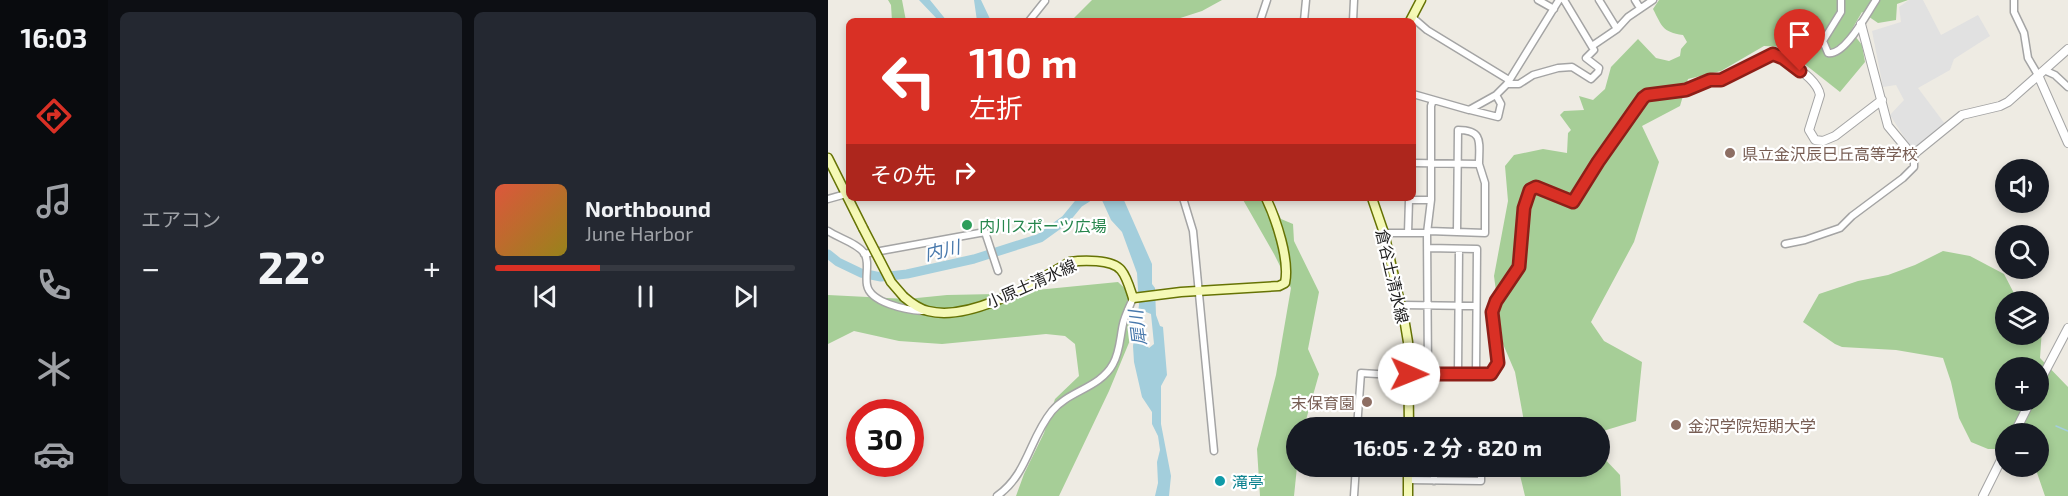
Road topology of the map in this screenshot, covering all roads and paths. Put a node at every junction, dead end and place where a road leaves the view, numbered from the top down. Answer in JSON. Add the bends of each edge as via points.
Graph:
{"nodes":[{"id":1,"x":1267,"y":0,"type":"edge"},
{"id":2,"x":1306,"y":0,"type":"edge"},
{"id":3,"x":1354,"y":0,"type":"edge"},
{"id":4,"x":1421,"y":0,"type":"edge"},
{"id":5,"x":1538,"y":0,"type":"edge"},
{"id":6,"x":1559,"y":0,"type":"edge"},
{"id":7,"x":1564,"y":0,"type":"edge"},
{"id":8,"x":1599,"y":0,"type":"edge"},
{"id":9,"x":1635,"y":0,"type":"edge"},
{"id":10,"x":1653,"y":0,"type":"edge"},
{"id":11,"x":1841,"y":0,"type":"edge"},
{"id":12,"x":1876,"y":0,"type":"edge"},
{"id":13,"x":2014,"y":0,"type":"edge"},
{"id":14,"x":1044,"y":1,"type":"edge"},
{"id":15,"x":1640,"y":8,"type":"junction"},
{"id":16,"x":1554,"y":9,"type":"junction"},
{"id":17,"x":1031,"y":18,"type":"edge"},
{"id":18,"x":1261,"y":18,"type":"edge"},
{"id":19,"x":1304,"y":18,"type":"edge"},
{"id":20,"x":1353,"y":18,"type":"edge"},
{"id":21,"x":1412,"y":18,"type":"edge"},
{"id":22,"x":1416,"y":22,"type":"edge"},
{"id":23,"x":1861,"y":24,"type":"junction"},
{"id":24,"x":1617,"y":29,"type":"junction"},
{"id":25,"x":1592,"y":46,"type":"junction"},
{"id":26,"x":2068,"y":49,"type":"edge"},
{"id":27,"x":1783,"y":58,"type":"joint"},
{"id":28,"x":2041,"y":73,"type":"junction"},
{"id":29,"x":1508,"y":82,"type":"junction"},
{"id":30,"x":2068,"y":87,"type":"edge"},
{"id":31,"x":1496,"y":94,"type":"junction"},
{"id":32,"x":1416,"y":95,"type":"edge"},
{"id":33,"x":1433,"y":100,"type":"junction"},
{"id":34,"x":1882,"y":100,"type":"junction"},
{"id":35,"x":1469,"y":110,"type":"junction"},
{"id":36,"x":2068,"y":142,"type":"edge"},
{"id":37,"x":1914,"y":154,"type":"junction"},
{"id":38,"x":828,"y":158,"type":"edge"},
{"id":39,"x":1416,"y":163,"type":"edge"},
{"id":40,"x":1431,"y":163,"type":"junction"},
{"id":41,"x":1458,"y":164,"type":"junction"},
{"id":42,"x":1479,"y":164,"type":"junction"},
{"id":43,"x":846,"y":194,"type":"joint"},
{"id":44,"x":828,"y":199,"type":"edge"},
{"id":45,"x":1431,"y":200,"type":"junction"},
{"id":46,"x":850,"y":201,"type":"edge"},
{"id":47,"x":1184,"y":201,"type":"edge"},
{"id":48,"x":1268,"y":201,"type":"edge"},
{"id":49,"x":1373,"y":201,"type":"edge"},
{"id":50,"x":1408,"y":201,"type":"edge"},
{"id":51,"x":1416,"y":201,"type":"edge"},
{"id":52,"x":828,"y":231,"type":"edge"},
{"id":53,"x":1428,"y":232,"type":"junction"},
{"id":54,"x":1457,"y":232,"type":"junction"},
{"id":55,"x":1384,"y":233,"type":"junction"},
{"id":56,"x":1408,"y":233,"type":"junction"},
{"id":57,"x":1785,"y":243,"type":"dead end"},
{"id":58,"x":1428,"y":249,"type":"junction"},
{"id":59,"x":1459,"y":249,"type":"junction"},
{"id":60,"x":865,"y":256,"type":"junction"},
{"id":61,"x":998,"y":271,"type":"dead end"},
{"id":62,"x":1200,"y":291,"type":"junction"},
{"id":63,"x":1134,"y":298,"type":"junction"},
{"id":64,"x":1402,"y":305,"type":"junction"},
{"id":65,"x":1428,"y":306,"type":"junction"},
{"id":66,"x":1459,"y":306,"type":"junction"},
{"id":67,"x":1476,"y":306,"type":"junction"},
{"id":68,"x":927,"y":311,"type":"junction"},
{"id":69,"x":2068,"y":328,"type":"edge"},
{"id":70,"x":2049,"y":364,"type":"edge"},
{"id":71,"x":1428,"y":374,"type":"junction"},
{"id":72,"x":1458,"y":374,"type":"junction"},
{"id":73,"x":1476,"y":374,"type":"junction"},
{"id":74,"x":1409,"y":375,"type":"junction"},
{"id":75,"x":1358,"y":417,"type":"edge"},
{"id":76,"x":1408,"y":417,"type":"edge"},
{"id":77,"x":1214,"y":451,"type":"dead end"},
{"id":78,"x":1995,"y":472,"type":"edge"},
{"id":79,"x":1355,"y":477,"type":"edge"},
{"id":80,"x":1434,"y":477,"type":"edge"},
{"id":81,"x":1481,"y":477,"type":"edge"},
{"id":82,"x":1408,"y":480,"type":"joint"},
{"id":83,"x":1434,"y":481,"type":"junction"},
{"id":84,"x":997,"y":496,"type":"edge"},
{"id":85,"x":1354,"y":496,"type":"edge"},
{"id":86,"x":1408,"y":496,"type":"edge"},
{"id":87,"x":1983,"y":496,"type":"edge"}],
"edges":[{"from":1,"to":18,"type":"street"},
{"from":2,"to":19,"type":"street"},
{"from":3,"to":20,"type":"street"},
{"from":4,"to":21,"type":"main road"},
{"from":5,"to":16,"type":"street"},
{"from":6,"to":16,"type":"street"},
{"from":7,"to":25,"type":"street"},
{"from":8,"to":24,"type":"street"},
{"from":9,"to":15,"type":"street"},
{"from":10,"to":15,"type":"street"},
{"from":11,"to":23,"type":"street","via":[[1841,12],[1823,41],[1824,48],[1833,54],[1839,51]]},
{"from":12,"to":23,"type":"street"},
{"from":13,"to":28,"type":"street","via":[[2028,58]]},
{"from":14,"to":17,"type":"street"},
{"from":15,"to":24,"type":"street"},
{"from":16,"to":29,"type":"street"},
{"from":22,"to":29,"type":"street"},
{"from":23,"to":34,"type":"street"},
{"from":24,"to":25,"type":"street"},
{"from":25,"to":29,"type":"street","via":[[1594,50],[1586,58],[1599,68],[1591,80],[1572,67],[1533,75],[1519,84]]},
{"from":26,"to":28,"type":"street"},
{"from":27,"to":34,"type":"street","via":[[1816,84],[1819,91],[1809,130],[1815,140],[1835,136]]},
{"from":27,"to":73,"type":"street","via":[[1773,54],[1721,80],[1647,95],[1573,202],[1536,187],[1530,190],[1524,208],[1519,267],[1492,312],[1498,363],[1491,374]]},
{"from":28,"to":30,"type":"street","via":[[2055,75]]},
{"from":28,"to":36,"type":"street"},
{"from":28,"to":37,"type":"street","via":[[2000,106],[1962,115]]},
{"from":29,"to":31,"type":"street"},
{"from":31,"to":35,"type":"street"},
{"from":31,"to":35,"type":"street","via":[[1501,104],[1498,117]]},
{"from":32,"to":33,"type":"street"},
{"from":33,"to":35,"type":"street"},
{"from":33,"to":40,"type":"street"},
{"from":34,"to":37,"type":"street","via":[[1888,126]]},
{"from":37,"to":57,"type":"street","via":[[1914,167],[1903,178],[1840,228]]},
{"from":38,"to":43,"type":"main road"},
{"from":39,"to":40,"type":"street"},
{"from":40,"to":41,"type":"street"},
{"from":40,"to":45,"type":"street"},
{"from":41,"to":42,"type":"street"},
{"from":41,"to":42,"type":"street","via":[[1458,130],[1472,130],[1477,134]]},
{"from":41,"to":54,"type":"street"},
{"from":42,"to":54,"type":"street","via":[[1485,183],[1485,233]]},
{"from":43,"to":44,"type":"street"},
{"from":45,"to":51,"type":"street"},
{"from":45,"to":53,"type":"street"},
{"from":46,"to":68,"type":"main road","bridge":true,"via":[[891,282],[912,304]]},
{"from":47,"to":62,"type":"street"},
{"from":48,"to":62,"type":"main road","via":[[1288,270],[1285,283]]},
{"from":49,"to":55,"type":"main road","name":"倉谷土清水線"},
{"from":50,"to":56,"type":"street"},
{"from":52,"to":60,"type":"street","via":[[862,250]]},
{"from":53,"to":54,"type":"street"},
{"from":53,"to":56,"type":"street"},
{"from":53,"to":58,"type":"street"},
{"from":55,"to":56,"type":"street"},
{"from":55,"to":64,"type":"main road","name":"倉谷土清水線"},
{"from":58,"to":59,"type":"street"},
{"from":58,"to":65,"type":"street"},
{"from":59,"to":66,"type":"street"},
{"from":59,"to":67,"type":"street","via":[[1477,249]]},
{"from":60,"to":61,"type":"street","via":[[985,232]]},
{"from":60,"to":68,"type":"street","via":[[867,287],[873,297],[915,311]]},
{"from":62,"to":63,"type":"main road"},
{"from":62,"to":77,"type":"street"},
{"from":63,"to":68,"type":"main road","name":"小原土清水線","via":[[1117,266],[1083,260],[1070,262],[992,302],[962,311]]},
{"from":63,"to":84,"type":"street","via":[[1112,367],[1105,376],[1053,409],[1014,481]]},
{"from":64,"to":65,"type":"street"},
{"from":64,"to":74,"type":"main road","name":"倉谷土清水線"},
{"from":65,"to":66,"type":"street"},
{"from":65,"to":71,"type":"street"},
{"from":66,"to":67,"type":"street"},
{"from":66,"to":72,"type":"street"},
{"from":67,"to":73,"type":"street"},
{"from":69,"to":70,"type":"street"},
{"from":71,"to":72,"type":"street"},
{"from":71,"to":74,"type":"street"},
{"from":72,"to":73,"type":"street"},
{"from":74,"to":75,"type":"street","via":[[1361,373]]},
{"from":74,"to":76,"type":"main road","name":"倉谷土清水線"},
{"from":78,"to":87,"type":"street"},
{"from":79,"to":85,"type":"street"},
{"from":80,"to":83,"type":"street"},
{"from":81,"to":83,"type":"street","via":[[1481,481]]},
{"from":82,"to":83,"type":"street"},
{"from":82,"to":86,"type":"main road"}]}
